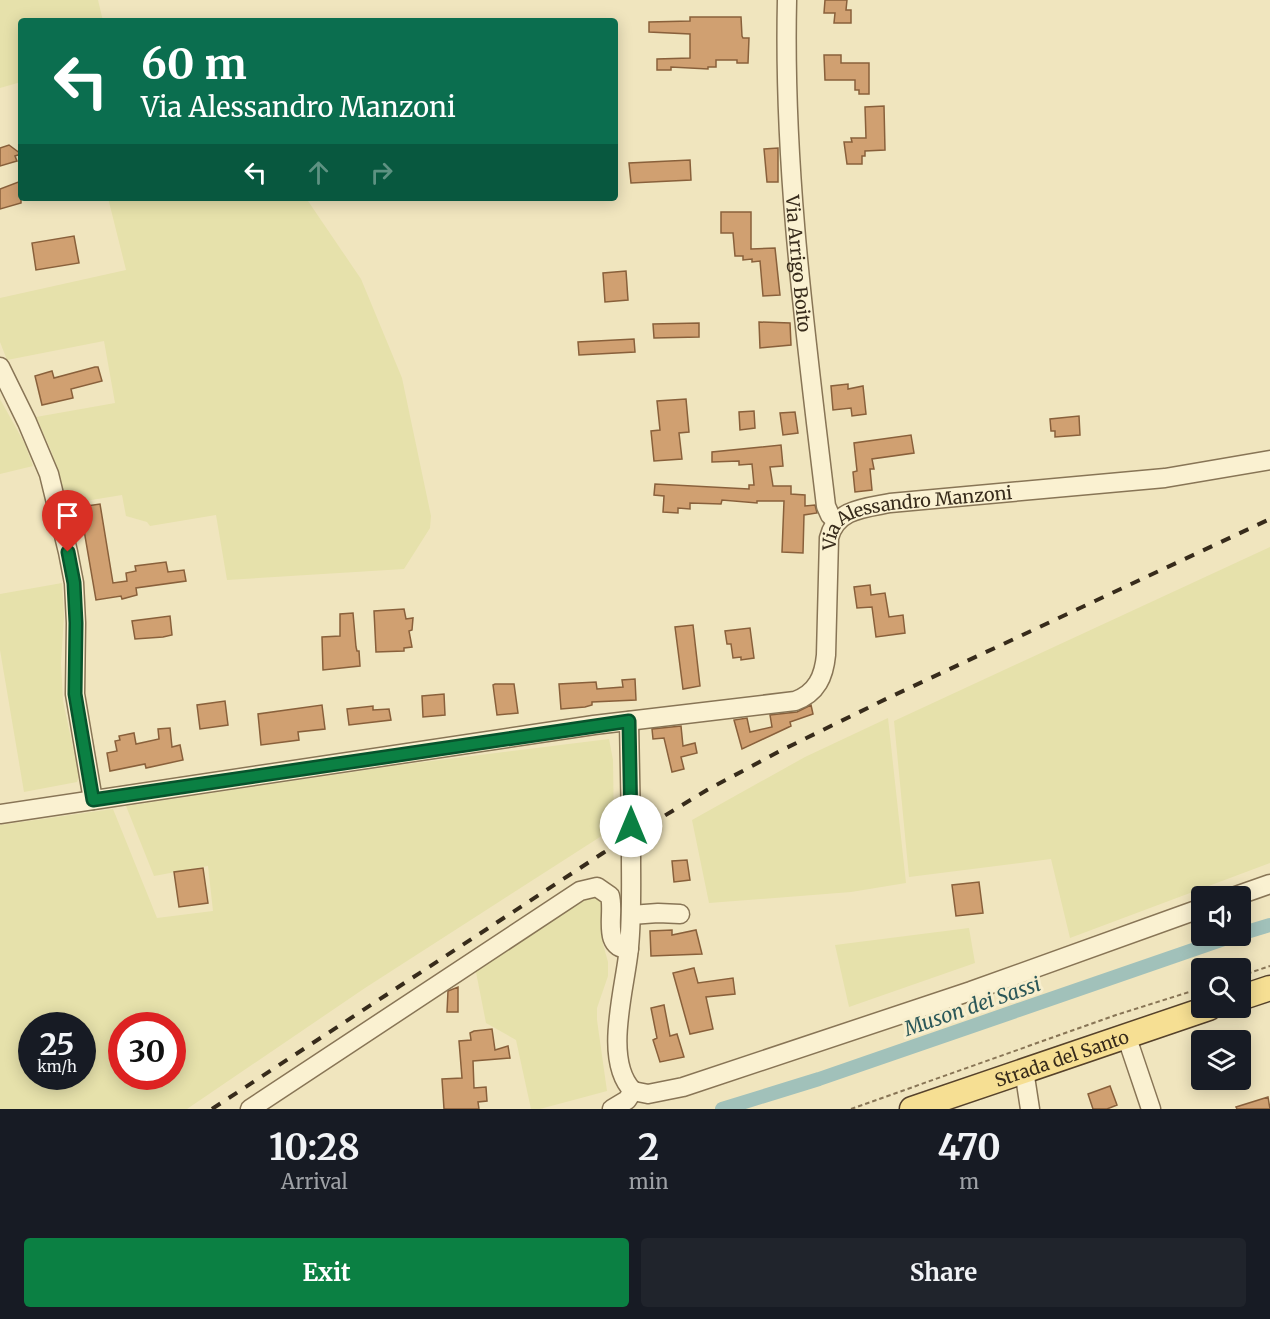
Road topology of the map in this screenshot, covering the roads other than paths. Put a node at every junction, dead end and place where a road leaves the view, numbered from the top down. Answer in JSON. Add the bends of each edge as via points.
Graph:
{"nodes":[{"id":1,"x":788,"y":0,"type":"edge"},
{"id":2,"x":0,"y":366,"type":"edge"},
{"id":3,"x":1270,"y":460,"type":"edge"},
{"id":4,"x":836,"y":521,"type":"junction"},
{"id":5,"x":629,"y":721,"type":"junction"},
{"id":6,"x":93,"y":800,"type":"junction"},
{"id":7,"x":0,"y":814,"type":"edge"},
{"id":8,"x":631,"y":826,"type":"tunnel mouth"},
{"id":9,"x":631,"y":854,"type":"tunnel mouth"},
{"id":10,"x":1270,"y":884,"type":"edge"},
{"id":11,"x":1251,"y":891,"type":"edge"},
{"id":12,"x":1191,"y":912,"type":"edge"},
{"id":13,"x":680,"y":914,"type":"dead end"},
{"id":14,"x":631,"y":915,"type":"junction"},
{"id":15,"x":629,"y":949,"type":"junction"},
{"id":16,"x":1270,"y":988,"type":"edge"},
{"id":17,"x":1251,"y":994,"type":"edge"},
{"id":18,"x":1191,"y":1014,"type":"edge"},
{"id":19,"x":1126,"y":1035,"type":"junction"},
{"id":20,"x":1023,"y":1070,"type":"junction"},
{"id":21,"x":633,"y":1091,"type":"junction"},
{"id":22,"x":250,"y":1109,"type":"edge"},
{"id":23,"x":612,"y":1109,"type":"edge"},
{"id":24,"x":912,"y":1109,"type":"edge"},
{"id":25,"x":1030,"y":1109,"type":"edge"},
{"id":26,"x":1151,"y":1109,"type":"edge"}],
"edges":[{"from":1,"to":4,"type":"street","name":"Via Arrigo Boito","via":[[790,127],[804,328],[826,506]]},
{"from":2,"to":6,"type":"street","via":[[49,474],[68,552],[76,623],[75,694]]},
{"from":3,"to":4,"type":"street","name":"Via Alessandro Manzoni","via":[[1165,478],[890,503],[848,513]]},
{"from":4,"to":5,"type":"street","name":"Via Alessandro Manzoni","via":[[829,538],[825,664],[811,692],[795,701]]},
{"from":5,"to":6,"type":"street","name":"Via Alessandro Manzoni"},
{"from":5,"to":8,"type":"street"},
{"from":6,"to":7,"type":"street","name":"Via Alessandro Manzoni"},
{"from":9,"to":14,"type":"street"},
{"from":10,"to":11,"type":"street"},
{"from":12,"to":21,"type":"street","via":[[683,1087],[648,1094]]},
{"from":13,"to":14,"type":"street"},
{"from":14,"to":15,"type":"street"},
{"from":15,"to":21,"type":"street","via":[[618,1041],[622,1072]]},
{"from":15,"to":22,"type":"street","via":[[615,945],[612,938],[610,896],[597,887],[580,891]]},
{"from":16,"to":17,"type":"main road"},
{"from":18,"to":19,"type":"main road","name":"Strada del Santo"},
{"from":19,"to":20,"type":"main road","name":"Strada del Santo"},
{"from":19,"to":26,"type":"street"},
{"from":20,"to":24,"type":"main road","name":"Strada del Santo"},
{"from":20,"to":25,"type":"street"},
{"from":21,"to":23,"type":"street"}]}
